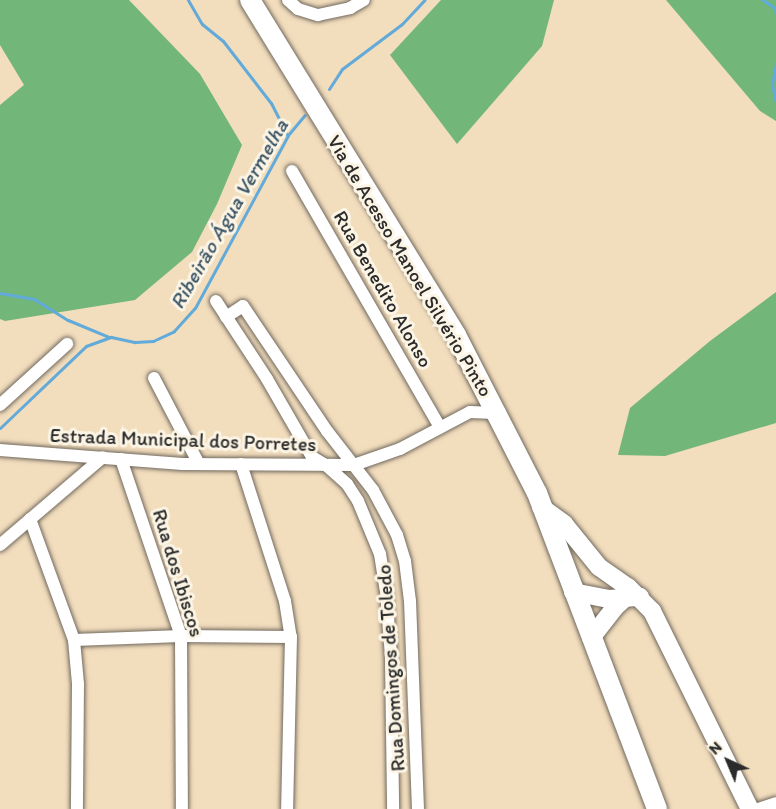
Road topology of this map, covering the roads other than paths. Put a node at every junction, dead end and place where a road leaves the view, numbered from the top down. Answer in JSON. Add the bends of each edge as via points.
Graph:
{"nodes":[{"id":1,"x":250,"y":0,"type":"edge"},
{"id":2,"x":288,"y":0,"type":"edge"},
{"id":3,"x":364,"y":0,"type":"edge"},
{"id":4,"x":292,"y":171,"type":"dead end"},
{"id":5,"x":216,"y":301,"type":"dead end"},
{"id":6,"x":226,"y":317,"type":"junction"},
{"id":7,"x":67,"y":344,"type":"dead end"},
{"id":8,"x":153,"y":378,"type":"dead end"},
{"id":9,"x":0,"y":405,"type":"edge"},
{"id":10,"x":496,"y":413,"type":"junction"},
{"id":11,"x":440,"y":427,"type":"junction"},
{"id":12,"x":0,"y":450,"type":"edge"},
{"id":13,"x":104,"y":457,"type":"junction"},
{"id":14,"x":121,"y":459,"type":"junction"},
{"id":15,"x":199,"y":464,"type":"junction"},
{"id":16,"x":241,"y":464,"type":"junction"},
{"id":17,"x":354,"y":465,"type":"junction"},
{"id":18,"x":327,"y":466,"type":"junction"},
{"id":19,"x":541,"y":507,"type":"junction"},
{"id":20,"x":30,"y":519,"type":"junction"},
{"id":21,"x":0,"y":545,"type":"edge"},
{"id":22,"x":401,"y":546,"type":"junction"},
{"id":23,"x":380,"y":554,"type":"junction"},
{"id":24,"x":408,"y":586,"type":"junction"},
{"id":25,"x":386,"y":590,"type":"junction"},
{"id":26,"x":573,"y":592,"type":"junction"},
{"id":27,"x":632,"y":598,"type":"junction"},
{"id":28,"x":181,"y":636,"type":"junction"},
{"id":29,"x":291,"y":637,"type":"junction"},
{"id":30,"x":591,"y":638,"type":"junction"},
{"id":31,"x":74,"y":640,"type":"junction"},
{"id":32,"x":776,"y":803,"type":"edge"},
{"id":33,"x":77,"y":809,"type":"edge"},
{"id":34,"x":182,"y":809,"type":"edge"},
{"id":35,"x":287,"y":809,"type":"edge"},
{"id":36,"x":393,"y":809,"type":"edge"},
{"id":37,"x":418,"y":809,"type":"edge"},
{"id":38,"x":657,"y":809,"type":"edge"},
{"id":39,"x":750,"y":809,"type":"edge"},
{"id":40,"x":758,"y":809,"type":"edge"}],
"edges":[{"from":1,"to":10,"type":"main road","name":"Via de Acesso Manoel Silvério Pinto","via":[[456,335]]},
{"from":2,"to":3,"type":"street","via":[[298,9],[318,15],[350,8]]},
{"from":4,"to":11,"type":"street","name":"Rua Benedito Alonso"},
{"from":5,"to":6,"type":"street","name":"Rua Domingos de Toledo"},
{"from":6,"to":17,"type":"street","name":"Rua Domingos de Toledo","via":[[243,306]]},
{"from":6,"to":18,"type":"street","name":"Rua Domingos de Toledo","via":[[312,457]]},
{"from":7,"to":9,"type":"street"},
{"from":8,"to":15,"type":"street"},
{"from":10,"to":11,"type":"street","name":"Estrada Municipal dos Porretes","via":[[470,412]]},
{"from":10,"to":19,"type":"main road","name":"Via de Acesso Manoel Silvério Pinto"},
{"from":11,"to":17,"type":"street","name":"Estrada Municipal dos Porretes","via":[[400,449]]},
{"from":12,"to":13,"type":"street","name":"Estrada Municipal dos Porretes"},
{"from":13,"to":14,"type":"street","name":"Estrada Municipal dos Porretes"},
{"from":13,"to":20,"type":"street"},
{"from":14,"to":15,"type":"street","name":"Estrada Municipal dos Porretes"},
{"from":14,"to":28,"type":"street","name":"Rua dos Ibiscos"},
{"from":15,"to":16,"type":"street","name":"Estrada Municipal dos Porretes"},
{"from":16,"to":18,"type":"street","name":"Estrada Municipal dos Porretes"},
{"from":16,"to":29,"type":"street","via":[[285,601]]},
{"from":17,"to":18,"type":"street","name":"Estrada Municipal dos Porretes"},
{"from":17,"to":22,"type":"street","name":"Rua Domingos de Toledo","via":[[385,511]]},
{"from":18,"to":23,"type":"street","name":"Rua Domingos de Toledo","via":[[347,484],[358,501]]},
{"from":19,"to":26,"type":"main road","name":"Via de Acesso Manoel Silvério Pinto"},
{"from":19,"to":27,"type":"street","via":[[564,524],[599,567]]},
{"from":20,"to":21,"type":"street"},
{"from":20,"to":31,"type":"street"},
{"from":22,"to":23,"type":"street"},
{"from":22,"to":24,"type":"street","name":"Rua Domingos de Toledo"},
{"from":23,"to":25,"type":"street","name":"Rua Domingos de Toledo"},
{"from":24,"to":25,"type":"street"},
{"from":24,"to":37,"type":"street","name":"Rua Domingos de Toledo"},
{"from":25,"to":36,"type":"street","name":"Rua Domingos de Toledo"},
{"from":26,"to":27,"type":"street","via":[[609,599]]},
{"from":26,"to":30,"type":"main road","name":"Via de Acesso Manoel Silvério Pinto"},
{"from":27,"to":30,"type":"street","via":[[615,607]]},
{"from":27,"to":39,"type":"street","via":[[652,610]]},
{"from":28,"to":29,"type":"street"},
{"from":28,"to":31,"type":"street"},
{"from":28,"to":34,"type":"street","name":"Rua dos Ibiscos"},
{"from":29,"to":35,"type":"street"},
{"from":30,"to":38,"type":"main road","name":"Via de Acesso Manoel Silvério Pinto"},
{"from":31,"to":33,"type":"street","via":[[78,684]]},
{"from":32,"to":40,"type":"street"}]}
